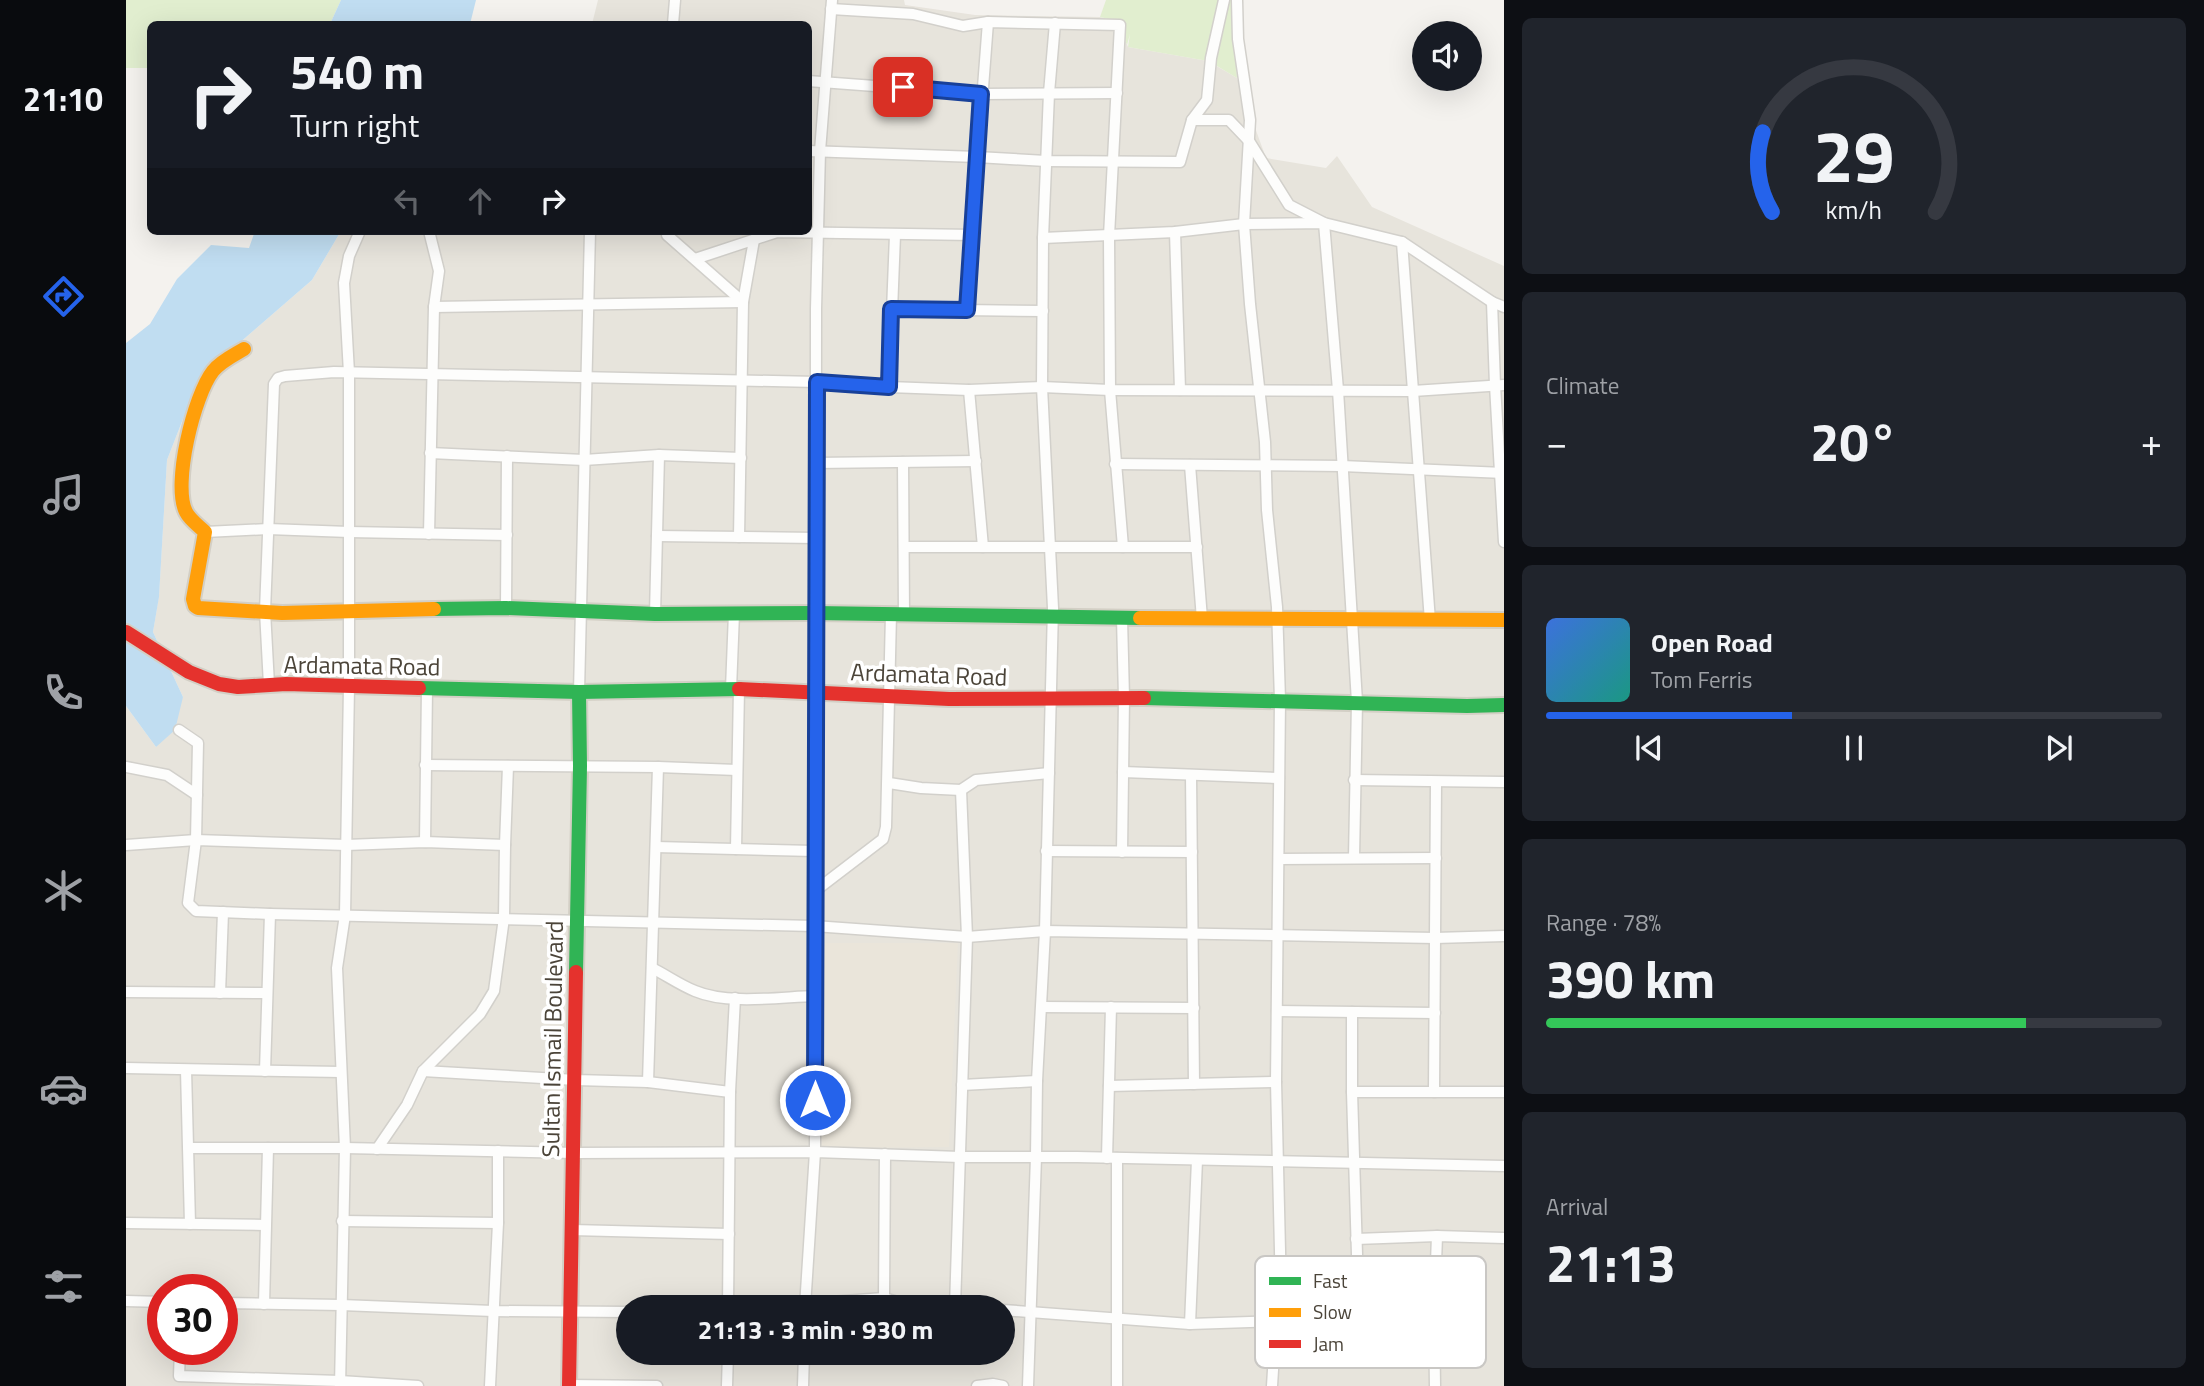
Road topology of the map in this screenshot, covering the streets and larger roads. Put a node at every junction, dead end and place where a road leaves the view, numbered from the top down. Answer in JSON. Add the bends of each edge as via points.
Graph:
{"nodes":[{"id":1,"x":674,"y":0,"type":"edge"},
{"id":2,"x":1224,"y":0,"type":"edge"},
{"id":3,"x":1237,"y":0,"type":"edge"},
{"id":4,"x":832,"y":5,"type":"edge"},
{"id":5,"x":673,"y":21,"type":"edge"},
{"id":6,"x":988,"y":22,"type":"junction"},
{"id":7,"x":1055,"y":23,"type":"junction"},
{"id":8,"x":812,"y":81,"type":"edge"},
{"id":9,"x":825,"y":81,"type":"junction"},
{"id":10,"x":1049,"y":93,"type":"junction"},
{"id":11,"x":1116,"y":93,"type":"junction"},
{"id":12,"x":981,"y":94,"type":"junction"},
{"id":13,"x":1192,"y":120,"type":"junction"},
{"id":14,"x":1249,"y":141,"type":"junction"},
{"id":15,"x":812,"y":151,"type":"edge"},
{"id":16,"x":820,"y":151,"type":"junction"},
{"id":17,"x":977,"y":156,"type":"junction"},
{"id":18,"x":1046,"y":161,"type":"junction"},
{"id":19,"x":1113,"y":162,"type":"junction"},
{"id":20,"x":1324,"y":223,"type":"junction"},
{"id":21,"x":1244,"y":224,"type":"junction"},
{"id":22,"x":1175,"y":232,"type":"junction"},
{"id":23,"x":812,"y":233,"type":"edge"},
{"id":24,"x":818,"y":233,"type":"junction"},
{"id":25,"x":358,"y":235,"type":"edge"},
{"id":26,"x":430,"y":235,"type":"edge"},
{"id":27,"x":590,"y":235,"type":"edge"},
{"id":28,"x":668,"y":235,"type":"edge"},
{"id":29,"x":768,"y":235,"type":"edge"},
{"id":30,"x":895,"y":235,"type":"junction"},
{"id":31,"x":973,"y":235,"type":"junction"},
{"id":32,"x":1110,"y":236,"type":"junction"},
{"id":33,"x":1043,"y":238,"type":"junction"},
{"id":34,"x":754,"y":240,"type":"junction"},
{"id":35,"x":1402,"y":242,"type":"junction"},
{"id":36,"x":695,"y":259,"type":"junction"},
{"id":37,"x":743,"y":302,"type":"junction"},
{"id":38,"x":1492,"y":302,"type":"junction"},
{"id":39,"x":589,"y":304,"type":"junction"},
{"id":40,"x":434,"y":307,"type":"junction"},
{"id":41,"x":1504,"y":307,"type":"edge"},
{"id":42,"x":891,"y":309,"type":"junction"},
{"id":43,"x":967,"y":310,"type":"junction"},
{"id":44,"x":1043,"y":311,"type":"junction"},
{"id":45,"x":244,"y":349,"type":"dead end"},
{"id":46,"x":349,"y":373,"type":"junction"},
{"id":47,"x":432,"y":375,"type":"junction"},
{"id":48,"x":587,"y":378,"type":"junction"},
{"id":49,"x":741,"y":381,"type":"junction"},
{"id":50,"x":817,"y":382,"type":"junction"},
{"id":51,"x":1499,"y":385,"type":"edge"},
{"id":52,"x":889,"y":387,"type":"junction"},
{"id":53,"x":1042,"y":387,"type":"junction"},
{"id":54,"x":969,"y":390,"type":"junction"},
{"id":55,"x":1110,"y":390,"type":"junction"},
{"id":56,"x":1180,"y":390,"type":"junction"},
{"id":57,"x":1338,"y":390,"type":"junction"},
{"id":58,"x":1260,"y":391,"type":"junction"},
{"id":59,"x":1413,"y":391,"type":"junction"},
{"id":60,"x":430,"y":453,"type":"junction"},
{"id":61,"x":659,"y":455,"type":"junction"},
{"id":62,"x":507,"y":456,"type":"junction"},
{"id":63,"x":741,"y":458,"type":"junction"},
{"id":64,"x":584,"y":460,"type":"junction"},
{"id":65,"x":976,"y":461,"type":"junction"},
{"id":66,"x":902,"y":462,"type":"junction"},
{"id":67,"x":816,"y":463,"type":"junction"},
{"id":68,"x":1115,"y":464,"type":"junction"},
{"id":69,"x":1190,"y":465,"type":"junction"},
{"id":70,"x":1266,"y":465,"type":"junction"},
{"id":71,"x":1342,"y":466,"type":"junction"},
{"id":72,"x":1419,"y":470,"type":"junction"},
{"id":73,"x":1502,"y":473,"type":"edge"},
{"id":74,"x":268,"y":529,"type":"junction"},
{"id":75,"x":205,"y":531,"type":"junction"},
{"id":76,"x":349,"y":533,"type":"junction"},
{"id":77,"x":429,"y":534,"type":"junction"},
{"id":78,"x":507,"y":535,"type":"junction"},
{"id":79,"x":657,"y":536,"type":"junction"},
{"id":80,"x":739,"y":537,"type":"junction"},
{"id":81,"x":816,"y":538,"type":"junction"},
{"id":82,"x":1504,"y":542,"type":"edge"},
{"id":83,"x":1051,"y":546,"type":"junction"},
{"id":84,"x":904,"y":547,"type":"junction"},
{"id":85,"x":983,"y":547,"type":"junction"},
{"id":86,"x":1123,"y":547,"type":"junction"},
{"id":87,"x":1197,"y":547,"type":"junction"},
{"id":88,"x":506,"y":608,"type":"junction"},
{"id":89,"x":349,"y":610,"type":"junction"},
{"id":90,"x":580,"y":610,"type":"junction"},
{"id":91,"x":265,"y":611,"type":"junction"},
{"id":92,"x":734,"y":613,"type":"junction"},
{"id":93,"x":815,"y":613,"type":"junction"},
{"id":94,"x":655,"y":614,"type":"junction"},
{"id":95,"x":898,"y":614,"type":"junction"},
{"id":96,"x":1052,"y":617,"type":"junction"},
{"id":97,"x":1122,"y":618,"type":"junction"},
{"id":98,"x":1202,"y":619,"type":"junction"},
{"id":99,"x":1277,"y":620,"type":"junction"},
{"id":100,"x":1504,"y":620,"type":"edge"},
{"id":101,"x":1352,"y":621,"type":"junction"},
{"id":102,"x":1430,"y":621,"type":"junction"},
{"id":103,"x":126,"y":632,"type":"edge"},
{"id":104,"x":269,"y":685,"type":"junction"},
{"id":105,"x":349,"y":687,"type":"junction"},
{"id":106,"x":735,"y":689,"type":"junction"},
{"id":107,"x":426,"y":690,"type":"junction"},
{"id":108,"x":579,"y":692,"type":"junction"},
{"id":109,"x":816,"y":693,"type":"junction"},
{"id":110,"x":890,"y":697,"type":"junction"},
{"id":111,"x":1124,"y":698,"type":"junction"},
{"id":112,"x":1050,"y":700,"type":"junction"},
{"id":113,"x":1280,"y":700,"type":"junction"},
{"id":114,"x":1357,"y":702,"type":"junction"},
{"id":115,"x":1504,"y":705,"type":"edge"},
{"id":116,"x":179,"y":730,"type":"dead end"},
{"id":117,"x":425,"y":765,"type":"junction"},
{"id":118,"x":508,"y":766,"type":"junction"},
{"id":119,"x":580,"y":766,"type":"junction"},
{"id":120,"x":126,"y":767,"type":"edge"},
{"id":121,"x":658,"y":767,"type":"junction"},
{"id":122,"x":737,"y":770,"type":"junction"},
{"id":123,"x":1123,"y":772,"type":"junction"},
{"id":124,"x":1049,"y":773,"type":"junction"},
{"id":125,"x":1191,"y":775,"type":"junction"},
{"id":126,"x":1279,"y":778,"type":"junction"},
{"id":127,"x":1354,"y":780,"type":"junction"},
{"id":128,"x":1436,"y":782,"type":"junction"},
{"id":129,"x":1504,"y":782,"type":"edge"},
{"id":130,"x":889,"y":783,"type":"junction"},
{"id":131,"x":961,"y":790,"type":"junction"},
{"id":132,"x":197,"y":795,"type":"junction"},
{"id":133,"x":195,"y":840,"type":"junction"},
{"id":134,"x":425,"y":842,"type":"junction"},
{"id":135,"x":126,"y":845,"type":"edge"},
{"id":136,"x":346,"y":845,"type":"junction"},
{"id":137,"x":505,"y":845,"type":"junction"},
{"id":138,"x":656,"y":847,"type":"junction"},
{"id":139,"x":736,"y":849,"type":"junction"},
{"id":140,"x":814,"y":851,"type":"junction"},
{"id":141,"x":1046,"y":851,"type":"junction"},
{"id":142,"x":1122,"y":852,"type":"junction"},
{"id":143,"x":1192,"y":852,"type":"junction"},
{"id":144,"x":1354,"y":858,"type":"junction"},
{"id":145,"x":1436,"y":858,"type":"junction"},
{"id":146,"x":1279,"y":859,"type":"junction"},
{"id":147,"x":815,"y":891,"type":"junction"},
{"id":148,"x":223,"y":912,"type":"junction"},
{"id":149,"x":270,"y":915,"type":"junction"},
{"id":150,"x":345,"y":915,"type":"junction"},
{"id":151,"x":504,"y":918,"type":"junction"},
{"id":152,"x":577,"y":921,"type":"junction"},
{"id":153,"x":653,"y":922,"type":"junction"},
{"id":154,"x":814,"y":926,"type":"junction"},
{"id":155,"x":1045,"y":931,"type":"junction"},
{"id":156,"x":1193,"y":933,"type":"junction"},
{"id":157,"x":1278,"y":935,"type":"junction"},
{"id":158,"x":1504,"y":936,"type":"edge"},
{"id":159,"x":967,"y":937,"type":"junction"},
{"id":160,"x":1435,"y":938,"type":"junction"},
{"id":161,"x":652,"y":968,"type":"junction"},
{"id":162,"x":126,"y":992,"type":"edge"},
{"id":163,"x":220,"y":993,"type":"junction"},
{"id":164,"x":267,"y":993,"type":"junction"},
{"id":165,"x":816,"y":996,"type":"junction"},
{"id":166,"x":736,"y":998,"type":"junction"},
{"id":167,"x":1042,"y":1007,"type":"junction"},
{"id":168,"x":1111,"y":1007,"type":"junction"},
{"id":169,"x":1194,"y":1008,"type":"junction"},
{"id":170,"x":1278,"y":1011,"type":"junction"},
{"id":171,"x":1352,"y":1012,"type":"junction"},
{"id":172,"x":1434,"y":1013,"type":"junction"},
{"id":173,"x":126,"y":1068,"type":"edge"},
{"id":174,"x":186,"y":1070,"type":"junction"},
{"id":175,"x":265,"y":1071,"type":"junction"},
{"id":176,"x":423,"y":1071,"type":"junction"},
{"id":177,"x":341,"y":1072,"type":"junction"},
{"id":178,"x":576,"y":1080,"type":"junction"},
{"id":179,"x":1037,"y":1081,"type":"junction"},
{"id":180,"x":648,"y":1082,"type":"junction"},
{"id":181,"x":1276,"y":1082,"type":"junction"},
{"id":182,"x":1194,"y":1084,"type":"junction"},
{"id":183,"x":962,"y":1085,"type":"junction"},
{"id":184,"x":1109,"y":1086,"type":"junction"},
{"id":185,"x":1434,"y":1091,"type":"junction"},
{"id":186,"x":730,"y":1092,"type":"junction"},
{"id":187,"x":1352,"y":1092,"type":"junction"},
{"id":188,"x":1504,"y":1092,"type":"edge"},
{"id":189,"x":189,"y":1148,"type":"junction"},
{"id":190,"x":268,"y":1148,"type":"junction"},
{"id":191,"x":345,"y":1148,"type":"junction"},
{"id":192,"x":377,"y":1149,"type":"junction"},
{"id":193,"x":498,"y":1151,"type":"junction"},
{"id":194,"x":815,"y":1152,"type":"junction"},
{"id":195,"x":574,"y":1153,"type":"junction"},
{"id":196,"x":730,"y":1153,"type":"junction"},
{"id":197,"x":885,"y":1154,"type":"junction"},
{"id":198,"x":960,"y":1157,"type":"junction"},
{"id":199,"x":1036,"y":1157,"type":"junction"},
{"id":200,"x":1112,"y":1158,"type":"junction"},
{"id":201,"x":1197,"y":1160,"type":"junction"},
{"id":202,"x":1276,"y":1161,"type":"junction"},
{"id":203,"x":1354,"y":1161,"type":"junction"},
{"id":204,"x":1504,"y":1166,"type":"edge"},
{"id":205,"x":342,"y":1221,"type":"junction"},
{"id":206,"x":126,"y":1223,"type":"edge"},
{"id":207,"x":498,"y":1223,"type":"junction"},
{"id":208,"x":190,"y":1224,"type":"junction"},
{"id":209,"x":265,"y":1225,"type":"junction"},
{"id":210,"x":572,"y":1230,"type":"junction"},
{"id":211,"x":729,"y":1234,"type":"junction"},
{"id":212,"x":1437,"y":1236,"type":"junction"},
{"id":213,"x":1504,"y":1238,"type":"edge"},
{"id":214,"x":1356,"y":1239,"type":"junction"},
{"id":215,"x":1280,"y":1256,"type":"edge"},
{"id":216,"x":1357,"y":1256,"type":"edge"},
{"id":217,"x":1436,"y":1256,"type":"edge"},
{"id":218,"x":728,"y":1295,"type":"edge"},
{"id":219,"x":808,"y":1295,"type":"edge"},
{"id":220,"x":884,"y":1295,"type":"edge"},
{"id":221,"x":956,"y":1295,"type":"edge"},
{"id":222,"x":126,"y":1301,"type":"edge"},
{"id":223,"x":147,"y":1302,"type":"edge"},
{"id":224,"x":238,"y":1303,"type":"edge"},
{"id":225,"x":264,"y":1304,"type":"junction"},
{"id":226,"x":341,"y":1305,"type":"junction"},
{"id":227,"x":493,"y":1311,"type":"junction"},
{"id":228,"x":1015,"y":1311,"type":"edge"},
{"id":229,"x":1031,"y":1311,"type":"junction"},
{"id":230,"x":570,"y":1312,"type":"junction"},
{"id":231,"x":616,"y":1312,"type":"edge"},
{"id":232,"x":1118,"y":1320,"type":"junction"},
{"id":233,"x":1255,"y":1322,"type":"edge"},
{"id":234,"x":1189,"y":1324,"type":"junction"},
{"id":235,"x":179,"y":1365,"type":"edge"},
{"id":236,"x":727,"y":1365,"type":"edge"},
{"id":237,"x":804,"y":1365,"type":"edge"},
{"id":238,"x":1273,"y":1368,"type":"edge"},
{"id":239,"x":1435,"y":1368,"type":"edge"},
{"id":240,"x":256,"y":1382,"type":"edge"},
{"id":241,"x":340,"y":1383,"type":"edge"},
{"id":242,"x":569,"y":1385,"type":"edge"},
{"id":243,"x":416,"y":1386,"type":"edge"},
{"id":244,"x":490,"y":1386,"type":"edge"},
{"id":245,"x":644,"y":1386,"type":"edge"},
{"id":246,"x":657,"y":1386,"type":"edge"},
{"id":247,"x":727,"y":1386,"type":"edge"},
{"id":248,"x":803,"y":1386,"type":"edge"},
{"id":249,"x":977,"y":1386,"type":"edge"},
{"id":250,"x":1003,"y":1386,"type":"edge"},
{"id":251,"x":1028,"y":1386,"type":"edge"},
{"id":252,"x":1117,"y":1386,"type":"edge"},
{"id":253,"x":1272,"y":1386,"type":"edge"},
{"id":254,"x":1435,"y":1386,"type":"edge"}],
"edges":[{"from":1,"to":5,"type":"street"},
{"from":2,"to":13,"type":"street","via":[[1207,100]]},
{"from":3,"to":14,"type":"street"},
{"from":4,"to":6,"type":"street","via":[[913,14],[963,26]]},
{"from":4,"to":9,"type":"street"},
{"from":6,"to":7,"type":"street"},
{"from":6,"to":12,"type":"street"},
{"from":7,"to":10,"type":"street"},
{"from":7,"to":11,"type":"street","via":[[1120,25]]},
{"from":8,"to":9,"type":"street"},
{"from":9,"to":12,"type":"street"},
{"from":9,"to":16,"type":"street"},
{"from":10,"to":11,"type":"street"},
{"from":10,"to":12,"type":"street"},
{"from":10,"to":18,"type":"street"},
{"from":11,"to":19,"type":"street"},
{"from":12,"to":17,"type":"street"},
{"from":13,"to":14,"type":"street","via":[[1229,120]]},
{"from":13,"to":19,"type":"street","via":[[1180,162]]},
{"from":14,"to":20,"type":"street","via":[[1289,205]]},
{"from":14,"to":21,"type":"street"},
{"from":15,"to":16,"type":"street"},
{"from":16,"to":17,"type":"street"},
{"from":16,"to":24,"type":"street"},
{"from":17,"to":18,"type":"street"},
{"from":17,"to":31,"type":"street"},
{"from":18,"to":19,"type":"street"},
{"from":18,"to":33,"type":"street"},
{"from":19,"to":32,"type":"street"},
{"from":20,"to":21,"type":"street"},
{"from":20,"to":35,"type":"street"},
{"from":20,"to":57,"type":"street"},
{"from":21,"to":22,"type":"street"},
{"from":21,"to":58,"type":"street"},
{"from":22,"to":32,"type":"street"},
{"from":22,"to":56,"type":"street"},
{"from":23,"to":24,"type":"street"},
{"from":24,"to":30,"type":"street"},
{"from":24,"to":50,"type":"street"},
{"from":25,"to":46,"type":"street","via":[[344,283]]},
{"from":26,"to":40,"type":"street","via":[[439,271]]},
{"from":27,"to":39,"type":"street"},
{"from":28,"to":36,"type":"street"},
{"from":29,"to":34,"type":"street"},
{"from":30,"to":31,"type":"street"},
{"from":30,"to":42,"type":"street"},
{"from":31,"to":43,"type":"street"},
{"from":32,"to":33,"type":"street"},
{"from":32,"to":55,"type":"street"},
{"from":33,"to":44,"type":"street"},
{"from":34,"to":36,"type":"street"},
{"from":34,"to":37,"type":"street"},
{"from":35,"to":38,"type":"street"},
{"from":35,"to":59,"type":"street"},
{"from":36,"to":37,"type":"street"},
{"from":37,"to":39,"type":"street"},
{"from":37,"to":49,"type":"street"},
{"from":38,"to":41,"type":"street"},
{"from":38,"to":51,"type":"street"},
{"from":39,"to":40,"type":"street"},
{"from":39,"to":48,"type":"street"},
{"from":40,"to":47,"type":"street"},
{"from":42,"to":43,"type":"street"},
{"from":42,"to":52,"type":"street"},
{"from":43,"to":44,"type":"street"},
{"from":44,"to":53,"type":"street"},
{"from":45,"to":75,"type":"street","via":[[213,371],[203,387],[186,447],[182,498],[186,512]]},
{"from":46,"to":47,"type":"street"},
{"from":46,"to":74,"type":"street","via":[[285,376],[274,384]]},
{"from":46,"to":76,"type":"street"},
{"from":47,"to":48,"type":"street"},
{"from":47,"to":60,"type":"street"},
{"from":48,"to":49,"type":"street"},
{"from":48,"to":64,"type":"street"},
{"from":49,"to":50,"type":"street"},
{"from":49,"to":63,"type":"street"},
{"from":50,"to":52,"type":"street"},
{"from":50,"to":67,"type":"street"},
{"from":51,"to":59,"type":"street"},
{"from":51,"to":73,"type":"street"},
{"from":52,"to":54,"type":"street"},
{"from":53,"to":54,"type":"street"},
{"from":53,"to":55,"type":"street"},
{"from":53,"to":83,"type":"street"},
{"from":54,"to":65,"type":"street"},
{"from":55,"to":56,"type":"street"},
{"from":55,"to":68,"type":"street"},
{"from":56,"to":58,"type":"street"},
{"from":57,"to":58,"type":"street"},
{"from":57,"to":59,"type":"street"},
{"from":57,"to":71,"type":"street"},
{"from":58,"to":70,"type":"street"},
{"from":59,"to":72,"type":"street"},
{"from":60,"to":62,"type":"street"},
{"from":60,"to":77,"type":"street"},
{"from":61,"to":63,"type":"street"},
{"from":61,"to":64,"type":"street"},
{"from":61,"to":79,"type":"street"},
{"from":62,"to":64,"type":"street"},
{"from":62,"to":78,"type":"street"},
{"from":63,"to":80,"type":"street"},
{"from":64,"to":90,"type":"street"},
{"from":65,"to":66,"type":"street"},
{"from":65,"to":85,"type":"street"},
{"from":66,"to":67,"type":"street"},
{"from":66,"to":84,"type":"street"},
{"from":67,"to":81,"type":"street"},
{"from":68,"to":69,"type":"street"},
{"from":68,"to":86,"type":"street"},
{"from":69,"to":70,"type":"street"},
{"from":69,"to":87,"type":"street"},
{"from":70,"to":71,"type":"street"},
{"from":70,"to":99,"type":"street"},
{"from":71,"to":72,"type":"street"},
{"from":71,"to":101,"type":"street"},
{"from":72,"to":73,"type":"street"},
{"from":72,"to":102,"type":"street"},
{"from":73,"to":82,"type":"street"},
{"from":74,"to":75,"type":"street"},
{"from":74,"to":76,"type":"street"},
{"from":74,"to":91,"type":"street"},
{"from":75,"to":91,"type":"street","via":[[195,606]]},
{"from":76,"to":77,"type":"street"},
{"from":76,"to":89,"type":"street"},
{"from":77,"to":78,"type":"street"},
{"from":78,"to":88,"type":"street"},
{"from":79,"to":80,"type":"street"},
{"from":79,"to":94,"type":"street"},
{"from":80,"to":81,"type":"street"},
{"from":81,"to":93,"type":"street"},
{"from":83,"to":85,"type":"street"},
{"from":83,"to":86,"type":"street"},
{"from":83,"to":96,"type":"street"},
{"from":84,"to":85,"type":"street"},
{"from":84,"to":95,"type":"street"},
{"from":86,"to":87,"type":"street"},
{"from":87,"to":98,"type":"street"},
{"from":88,"to":89,"type":"street"},
{"from":88,"to":90,"type":"street"},
{"from":89,"to":91,"type":"street"},
{"from":89,"to":105,"type":"street"},
{"from":90,"to":94,"type":"street"},
{"from":90,"to":108,"type":"street"},
{"from":91,"to":104,"type":"street"},
{"from":92,"to":93,"type":"street"},
{"from":92,"to":94,"type":"street"},
{"from":92,"to":106,"type":"street"},
{"from":93,"to":95,"type":"street"},
{"from":93,"to":109,"type":"street"},
{"from":95,"to":96,"type":"street"},
{"from":95,"to":110,"type":"street"},
{"from":96,"to":97,"type":"street"},
{"from":96,"to":112,"type":"street"},
{"from":97,"to":98,"type":"street"},
{"from":97,"to":111,"type":"street"},
{"from":98,"to":99,"type":"street"},
{"from":99,"to":101,"type":"street"},
{"from":99,"to":113,"type":"street"},
{"from":100,"to":102,"type":"street"},
{"from":101,"to":102,"type":"street"},
{"from":101,"to":114,"type":"street"},
{"from":103,"to":104,"type":"street","name":"Ardamata Road","via":[[211,682],[239,687]]},
{"from":104,"to":105,"type":"street","name":"Ardamata Road"},
{"from":105,"to":107,"type":"street","name":"Ardamata Road"},
{"from":105,"to":136,"type":"street"},
{"from":106,"to":108,"type":"street","name":"Ardamata Road"},
{"from":106,"to":109,"type":"street","name":"Ardamata Road"},
{"from":106,"to":122,"type":"street"},
{"from":107,"to":108,"type":"street","name":"Ardamata Road"},
{"from":107,"to":117,"type":"street"},
{"from":108,"to":119,"type":"street","name":"Sultan Ismail Boulevard"},
{"from":109,"to":110,"type":"street","name":"Ardamata Road"},
{"from":109,"to":140,"type":"street"},
{"from":110,"to":112,"type":"street","name":"Ardamata Road"},
{"from":110,"to":130,"type":"street"},
{"from":111,"to":112,"type":"street","name":"Ardamata Road"},
{"from":111,"to":113,"type":"street","name":"Ardamata Road"},
{"from":111,"to":123,"type":"street"},
{"from":112,"to":124,"type":"street"},
{"from":113,"to":114,"type":"street","name":"Ardamata Road"},
{"from":113,"to":126,"type":"street"},
{"from":114,"to":115,"type":"street","name":"Ardamata Road"},
{"from":114,"to":127,"type":"street"},
{"from":116,"to":132,"type":"street","via":[[198,743]]},
{"from":117,"to":118,"type":"street"},
{"from":117,"to":134,"type":"street"},
{"from":118,"to":119,"type":"street"},
{"from":118,"to":137,"type":"street"},
{"from":119,"to":121,"type":"street"},
{"from":119,"to":152,"type":"street","name":"Sultan Ismail Boulevard"},
{"from":120,"to":132,"type":"street","via":[[167,775]]},
{"from":121,"to":122,"type":"street"},
{"from":121,"to":138,"type":"street"},
{"from":122,"to":139,"type":"street"},
{"from":123,"to":125,"type":"street"},
{"from":123,"to":142,"type":"street"},
{"from":124,"to":131,"type":"street","via":[[976,780]]},
{"from":124,"to":141,"type":"street"},
{"from":125,"to":126,"type":"street"},
{"from":125,"to":143,"type":"street"},
{"from":126,"to":146,"type":"street"},
{"from":127,"to":128,"type":"street"},
{"from":127,"to":144,"type":"street"},
{"from":128,"to":129,"type":"street"},
{"from":128,"to":145,"type":"street"},
{"from":130,"to":131,"type":"street"},
{"from":130,"to":147,"type":"street","via":[[883,839]]},
{"from":131,"to":159,"type":"street"},
{"from":132,"to":133,"type":"street"},
{"from":133,"to":135,"type":"street"},
{"from":133,"to":136,"type":"street"},
{"from":133,"to":148,"type":"street","via":[[188,903],[196,911]]},
{"from":134,"to":136,"type":"street"},
{"from":134,"to":137,"type":"street"},
{"from":136,"to":150,"type":"street"},
{"from":137,"to":151,"type":"street"},
{"from":138,"to":139,"type":"street"},
{"from":138,"to":153,"type":"street"},
{"from":139,"to":140,"type":"street"},
{"from":140,"to":147,"type":"street"},
{"from":141,"to":142,"type":"street"},
{"from":141,"to":155,"type":"street"},
{"from":142,"to":143,"type":"street"},
{"from":143,"to":156,"type":"street"},
{"from":144,"to":145,"type":"street"},
{"from":144,"to":146,"type":"street"},
{"from":145,"to":160,"type":"street"},
{"from":146,"to":157,"type":"street"},
{"from":147,"to":154,"type":"street"},
{"from":148,"to":149,"type":"street"},
{"from":148,"to":163,"type":"street"},
{"from":149,"to":150,"type":"street"},
{"from":149,"to":164,"type":"street"},
{"from":150,"to":151,"type":"street"},
{"from":150,"to":177,"type":"street","via":[[337,968]]},
{"from":151,"to":152,"type":"street"},
{"from":151,"to":176,"type":"street","via":[[494,991],[488,1003]]},
{"from":152,"to":153,"type":"street"},
{"from":152,"to":178,"type":"street","name":"Sultan Ismail Boulevard"},
{"from":153,"to":154,"type":"street"},
{"from":153,"to":161,"type":"street"},
{"from":154,"to":159,"type":"street"},
{"from":154,"to":165,"type":"street"},
{"from":155,"to":156,"type":"street"},
{"from":155,"to":159,"type":"street"},
{"from":155,"to":167,"type":"street"},
{"from":156,"to":157,"type":"street"},
{"from":156,"to":169,"type":"street"},
{"from":157,"to":160,"type":"street"},
{"from":157,"to":170,"type":"street"},
{"from":158,"to":160,"type":"street"},
{"from":159,"to":183,"type":"street"},
{"from":160,"to":172,"type":"street"},
{"from":161,"to":166,"type":"street","via":[[696,991]]},
{"from":161,"to":180,"type":"street"},
{"from":162,"to":163,"type":"street"},
{"from":163,"to":164,"type":"street"},
{"from":164,"to":175,"type":"street"},
{"from":165,"to":166,"type":"street"},
{"from":165,"to":194,"type":"street"},
{"from":166,"to":186,"type":"street"},
{"from":167,"to":168,"type":"street"},
{"from":167,"to":179,"type":"street"},
{"from":168,"to":169,"type":"street"},
{"from":168,"to":184,"type":"street"},
{"from":169,"to":182,"type":"street"},
{"from":170,"to":171,"type":"street"},
{"from":170,"to":181,"type":"street"},
{"from":171,"to":172,"type":"street"},
{"from":171,"to":187,"type":"street"},
{"from":172,"to":185,"type":"street"},
{"from":173,"to":174,"type":"street"},
{"from":174,"to":175,"type":"street"},
{"from":174,"to":189,"type":"street"},
{"from":175,"to":177,"type":"street"},
{"from":176,"to":178,"type":"street"},
{"from":176,"to":192,"type":"street"},
{"from":177,"to":191,"type":"street"},
{"from":178,"to":180,"type":"street"},
{"from":178,"to":195,"type":"street","name":"Sultan Ismail Boulevard"},
{"from":179,"to":183,"type":"street"},
{"from":179,"to":199,"type":"street"},
{"from":180,"to":186,"type":"street"},
{"from":181,"to":182,"type":"street"},
{"from":181,"to":202,"type":"street"},
{"from":182,"to":184,"type":"street"},
{"from":183,"to":198,"type":"street"},
{"from":184,"to":200,"type":"street"},
{"from":185,"to":187,"type":"street"},
{"from":185,"to":188,"type":"street"},
{"from":186,"to":196,"type":"street"},
{"from":187,"to":203,"type":"street"},
{"from":189,"to":190,"type":"street"},
{"from":189,"to":208,"type":"street"},
{"from":190,"to":191,"type":"street"},
{"from":190,"to":209,"type":"street"},
{"from":191,"to":192,"type":"street"},
{"from":191,"to":205,"type":"street"},
{"from":192,"to":193,"type":"street"},
{"from":193,"to":195,"type":"street"},
{"from":193,"to":207,"type":"street"},
{"from":194,"to":196,"type":"street"},
{"from":194,"to":197,"type":"street"},
{"from":194,"to":219,"type":"street"},
{"from":195,"to":196,"type":"street"},
{"from":195,"to":210,"type":"street","name":"Sultan Ismail Boulevard"},
{"from":196,"to":211,"type":"street"},
{"from":197,"to":198,"type":"street"},
{"from":197,"to":220,"type":"street"},
{"from":198,"to":199,"type":"street"},
{"from":198,"to":221,"type":"street"},
{"from":199,"to":200,"type":"street"},
{"from":199,"to":229,"type":"street"},
{"from":200,"to":201,"type":"street"},
{"from":200,"to":232,"type":"street"},
{"from":201,"to":202,"type":"street"},
{"from":201,"to":234,"type":"street"},
{"from":202,"to":203,"type":"street"},
{"from":202,"to":215,"type":"street"},
{"from":203,"to":204,"type":"street"},
{"from":203,"to":214,"type":"street"},
{"from":205,"to":207,"type":"street"},
{"from":205,"to":226,"type":"street"},
{"from":206,"to":208,"type":"street"},
{"from":207,"to":227,"type":"street"},
{"from":208,"to":209,"type":"street"},
{"from":209,"to":225,"type":"street"},
{"from":210,"to":211,"type":"street"},
{"from":210,"to":230,"type":"street","name":"Sultan Ismail Boulevard"},
{"from":211,"to":218,"type":"street"},
{"from":212,"to":213,"type":"street"},
{"from":212,"to":214,"type":"street"},
{"from":212,"to":217,"type":"street"},
{"from":214,"to":216,"type":"street"},
{"from":222,"to":223,"type":"street"},
{"from":224,"to":225,"type":"street"},
{"from":225,"to":226,"type":"street"},
{"from":226,"to":227,"type":"street"},
{"from":226,"to":241,"type":"street"},
{"from":227,"to":230,"type":"street"},
{"from":227,"to":244,"type":"street"},
{"from":228,"to":229,"type":"street"},
{"from":229,"to":232,"type":"street"},
{"from":229,"to":251,"type":"street"},
{"from":230,"to":231,"type":"street"},
{"from":230,"to":242,"type":"street","name":"Sultan Ismail Boulevard"},
{"from":232,"to":234,"type":"street"},
{"from":232,"to":252,"type":"street"},
{"from":233,"to":234,"type":"street"},
{"from":235,"to":240,"type":"street","via":[[179,1376]]},
{"from":236,"to":247,"type":"street"},
{"from":237,"to":248,"type":"street"},
{"from":238,"to":253,"type":"street"},
{"from":239,"to":254,"type":"street"},
{"from":240,"to":241,"type":"street"},
{"from":241,"to":243,"type":"street"},
{"from":242,"to":245,"type":"street"},
{"from":245,"to":246,"type":"street"},
{"from":249,"to":250,"type":"street"}]}
